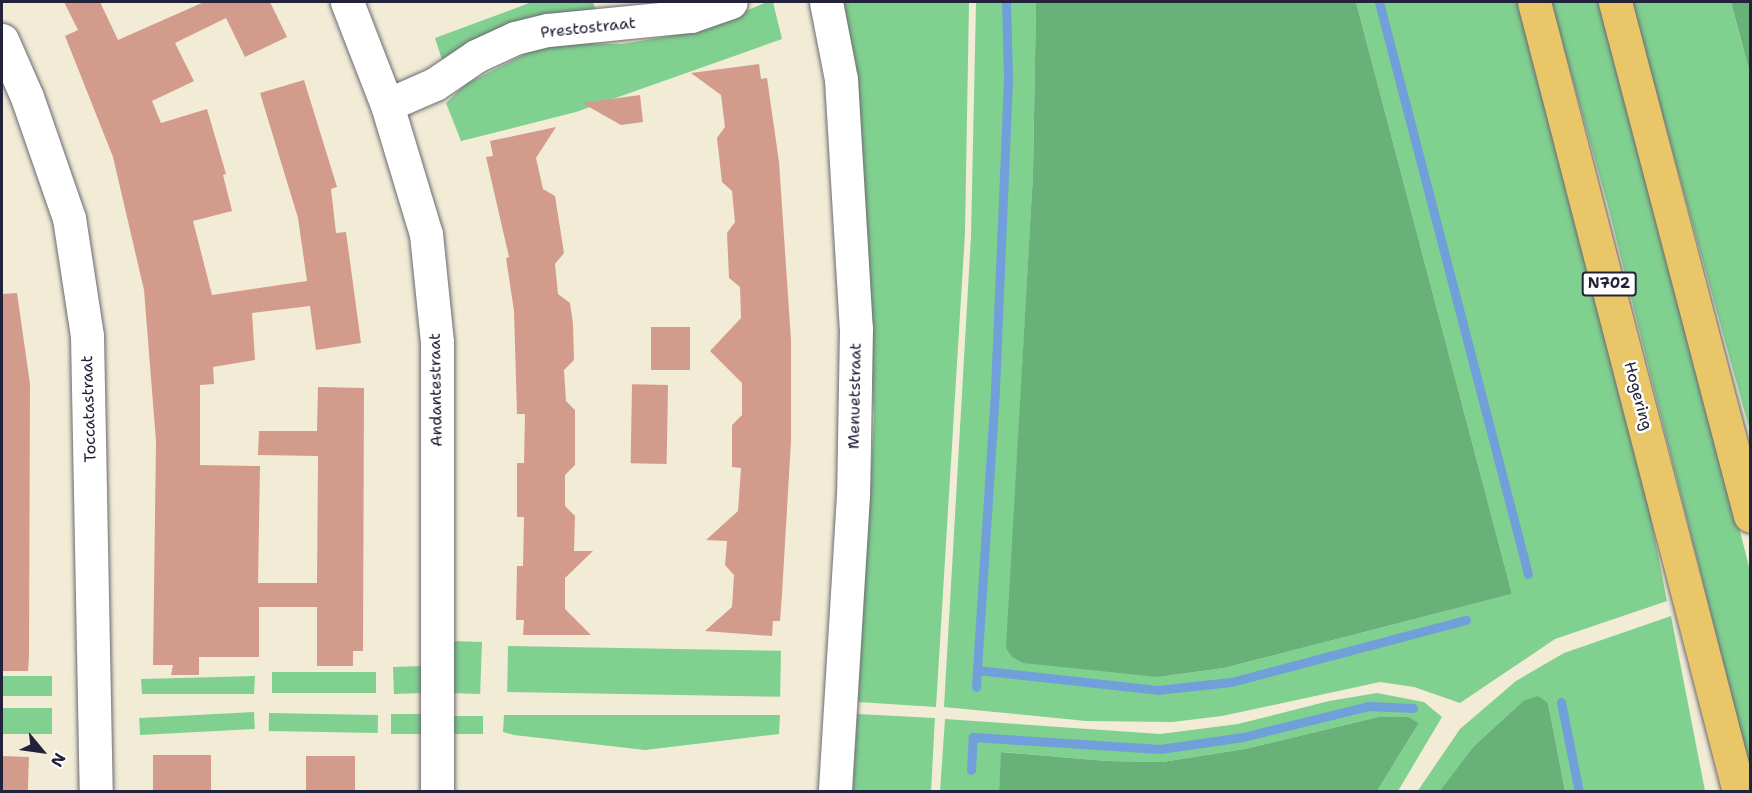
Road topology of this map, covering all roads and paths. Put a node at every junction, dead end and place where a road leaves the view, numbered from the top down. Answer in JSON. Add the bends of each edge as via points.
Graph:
{"nodes":[{"id":1,"x":347,"y":2,"type":"edge"},
{"id":2,"x":731,"y":2,"type":"edge"},
{"id":3,"x":826,"y":2,"type":"edge"},
{"id":4,"x":1534,"y":2,"type":"edge"},
{"id":5,"x":1615,"y":2,"type":"edge"},
{"id":6,"x":2,"y":40,"type":"edge"},
{"id":7,"x":387,"y":105,"type":"junction"},
{"id":8,"x":1750,"y":516,"type":"edge"},
{"id":9,"x":96,"y":792,"type":"edge"},
{"id":10,"x":437,"y":792,"type":"edge"},
{"id":11,"x":834,"y":792,"type":"edge"},
{"id":12,"x":1739,"y":792,"type":"edge"}],
"edges":[{"from":1,"to":7,"type":"street","name":"Andantestraat"},
{"from":2,"to":7,"type":"street","name":"Prestostraat","via":[[691,16],[548,30],[515,38],[476,56],[435,84]]},
{"from":3,"to":11,"type":"street","name":"Menuetstraat","via":[[841,79],[856,328],[853,495]]},
{"from":4,"to":12,"type":"highway","name":"Hogering","number":"N702"},
{"from":5,"to":8,"type":"highway"},
{"from":6,"to":9,"type":"street","name":"Toccatastraat","via":[[27,97],[69,218],[87,336]]},
{"from":7,"to":10,"type":"street","name":"Andantestraat","via":[[426,234],[437,342]]}]}
